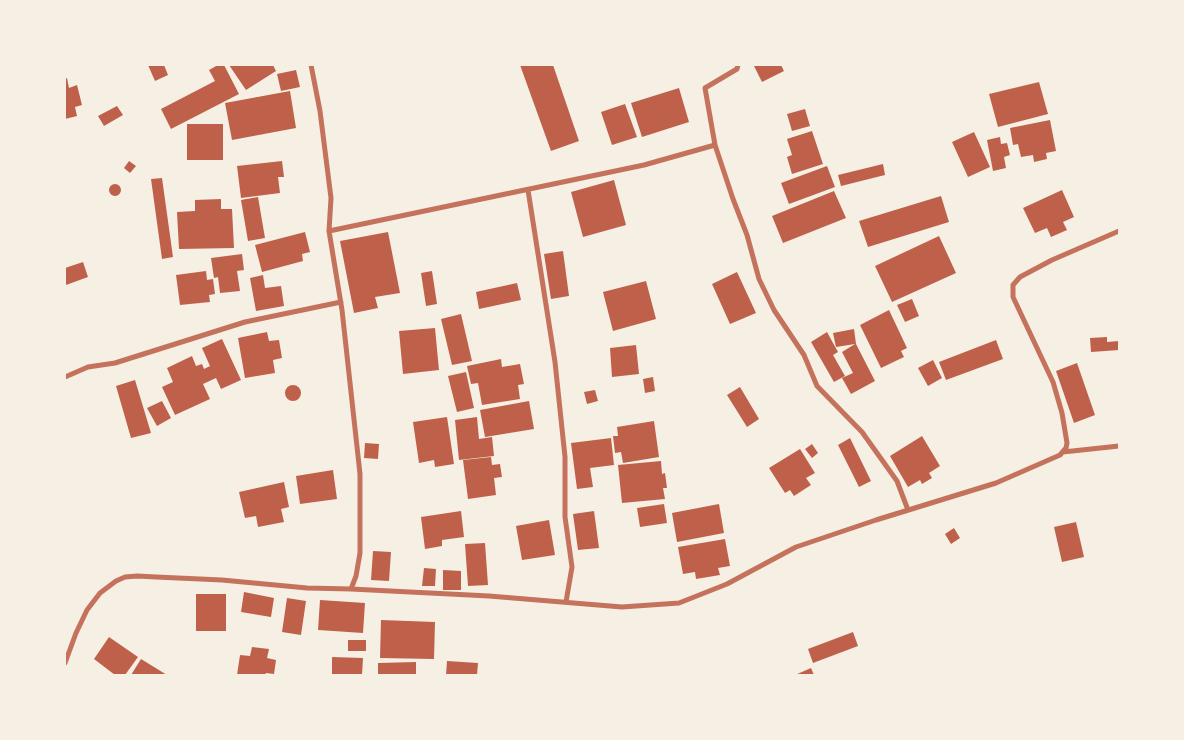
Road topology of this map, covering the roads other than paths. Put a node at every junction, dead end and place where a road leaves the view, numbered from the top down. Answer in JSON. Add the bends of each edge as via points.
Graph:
{"nodes":[{"id":1,"x":311,"y":65,"type":"edge"},
{"id":2,"x":738,"y":65,"type":"edge"},
{"id":3,"x":715,"y":145,"type":"junction"},
{"id":4,"x":528,"y":190,"type":"junction"},
{"id":5,"x":329,"y":231,"type":"junction"},
{"id":6,"x":1119,"y":231,"type":"edge"},
{"id":7,"x":341,"y":302,"type":"junction"},
{"id":8,"x":65,"y":376,"type":"edge"},
{"id":9,"x":1119,"y":446,"type":"edge"},
{"id":10,"x":1063,"y":452,"type":"junction"},
{"id":11,"x":908,"y":510,"type":"junction"},
{"id":12,"x":351,"y":589,"type":"junction"},
{"id":13,"x":566,"y":602,"type":"junction"},
{"id":14,"x":65,"y":663,"type":"edge"}],
"edges":[{"from":1,"to":5,"type":"street","via":[[331,198]]},
{"from":2,"to":3,"type":"street","via":[[737,69],[704,88]]},
{"from":3,"to":4,"type":"street","via":[[644,165]]},
{"from":3,"to":11,"type":"street","via":[[759,279],[774,310],[804,355],[817,386],[862,432],[897,481]]},
{"from":4,"to":5,"type":"street"},
{"from":4,"to":13,"type":"street","via":[[555,362],[565,457],[564,517],[572,567]]},
{"from":5,"to":7,"type":"street"},
{"from":6,"to":10,"type":"street","via":[[1052,260],[1020,277],[1013,285],[1013,297],[1059,401],[1067,438]]},
{"from":7,"to":8,"type":"street","via":[[245,322],[115,363],[88,366]]},
{"from":7,"to":12,"type":"street","via":[[360,474],[360,553]]},
{"from":9,"to":10,"type":"street"},
{"from":10,"to":11,"type":"street","via":[[996,483]]},
{"from":11,"to":13,"type":"street","via":[[796,547],[727,584],[679,603],[622,607]]},
{"from":12,"to":13,"type":"street"},
{"from":12,"to":14,"type":"street","via":[[125,577],[100,593],[88,610]]}]}
